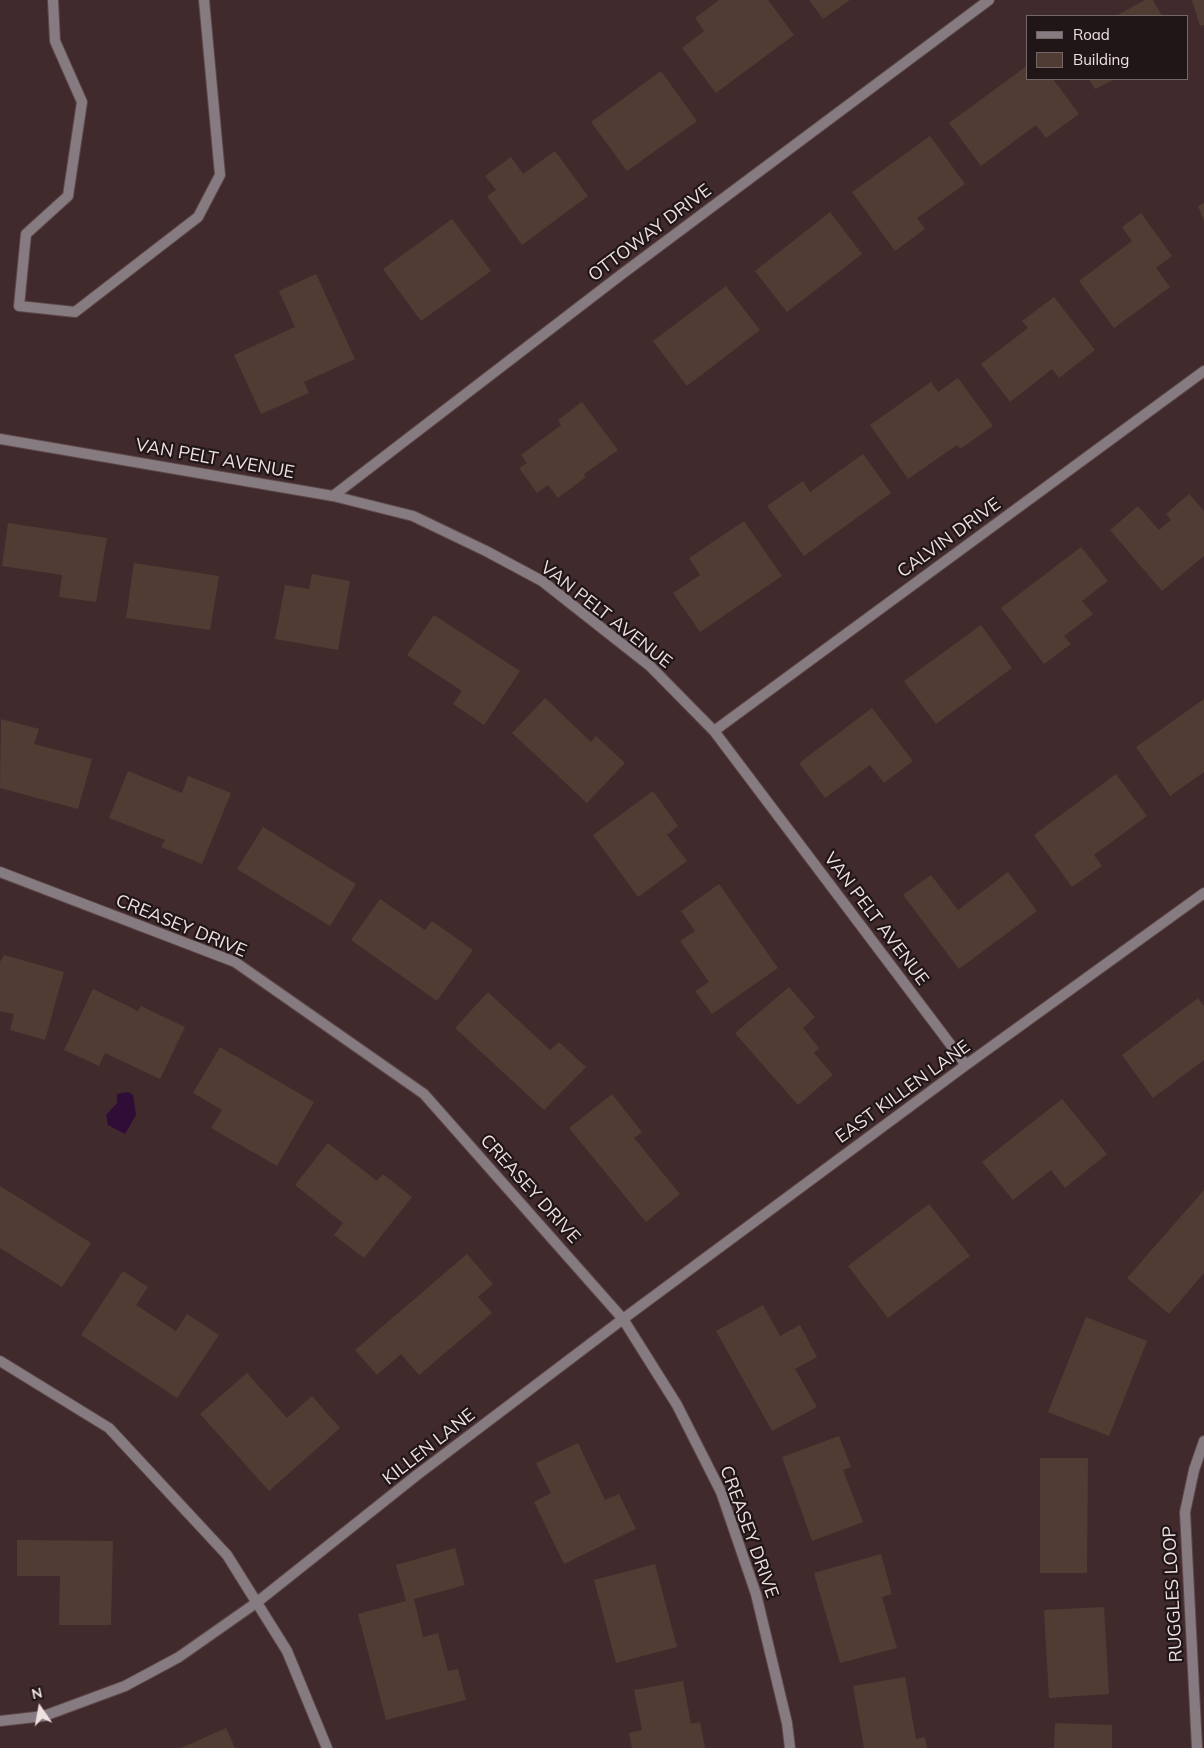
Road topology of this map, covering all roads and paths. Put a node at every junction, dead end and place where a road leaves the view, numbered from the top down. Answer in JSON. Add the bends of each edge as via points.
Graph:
{"nodes":[{"id":1,"x":53,"y":0,"type":"edge"},
{"id":2,"x":204,"y":0,"type":"edge"},
{"id":3,"x":989,"y":0,"type":"edge"},
{"id":4,"x":1204,"y":371,"type":"edge"},
{"id":5,"x":0,"y":439,"type":"edge"},
{"id":6,"x":332,"y":496,"type":"junction"},
{"id":7,"x":714,"y":731,"type":"junction"},
{"id":8,"x":0,"y":872,"type":"edge"},
{"id":9,"x":1204,"y":894,"type":"edge"},
{"id":10,"x":966,"y":1065,"type":"junction"},
{"id":11,"x":623,"y":1319,"type":"junction"},
{"id":12,"x":0,"y":1361,"type":"edge"},
{"id":13,"x":1204,"y":1441,"type":"edge"},
{"id":14,"x":256,"y":1603,"type":"junction"},
{"id":15,"x":0,"y":1721,"type":"edge"},
{"id":16,"x":327,"y":1748,"type":"edge"},
{"id":17,"x":790,"y":1748,"type":"edge"},
{"id":18,"x":1197,"y":1748,"type":"edge"}],
"edges":[{"from":1,"to":2,"type":"street","via":[[56,40],[82,102],[68,196],[26,234],[19,306],[75,312],[198,217],[220,175]]},
{"from":3,"to":6,"type":"street","name":"OTTOWAY DRIVE"},
{"from":4,"to":7,"type":"street","name":"CALVIN DRIVE"},
{"from":5,"to":6,"type":"street","name":"VAN PELT AVENUE"},
{"from":6,"to":7,"type":"street","name":"VAN PELT AVENUE","via":[[413,516],[542,581],[650,666]]},
{"from":7,"to":10,"type":"street","name":"VAN PELT AVENUE"},
{"from":8,"to":11,"type":"street","name":"CREASEY DRIVE","via":[[235,962],[424,1094]]},
{"from":9,"to":10,"type":"street","name":"EAST KILLEN LANE"},
{"from":10,"to":11,"type":"street","name":"EAST KILLEN LANE"},
{"from":11,"to":14,"type":"street","name":"KILLEN LANE"},
{"from":11,"to":17,"type":"street","name":"CREASEY DRIVE","via":[[677,1405],[721,1492],[756,1594]]},
{"from":12,"to":14,"type":"street","via":[[109,1428],[227,1555]]},
{"from":13,"to":18,"type":"street","name":"RUGGLES LOOP","via":[[1185,1512]]},
{"from":14,"to":15,"type":"street","name":"KILLEN LANE","via":[[180,1657],[125,1686],[44,1716]]},
{"from":14,"to":16,"type":"street","via":[[287,1651]]}]}
